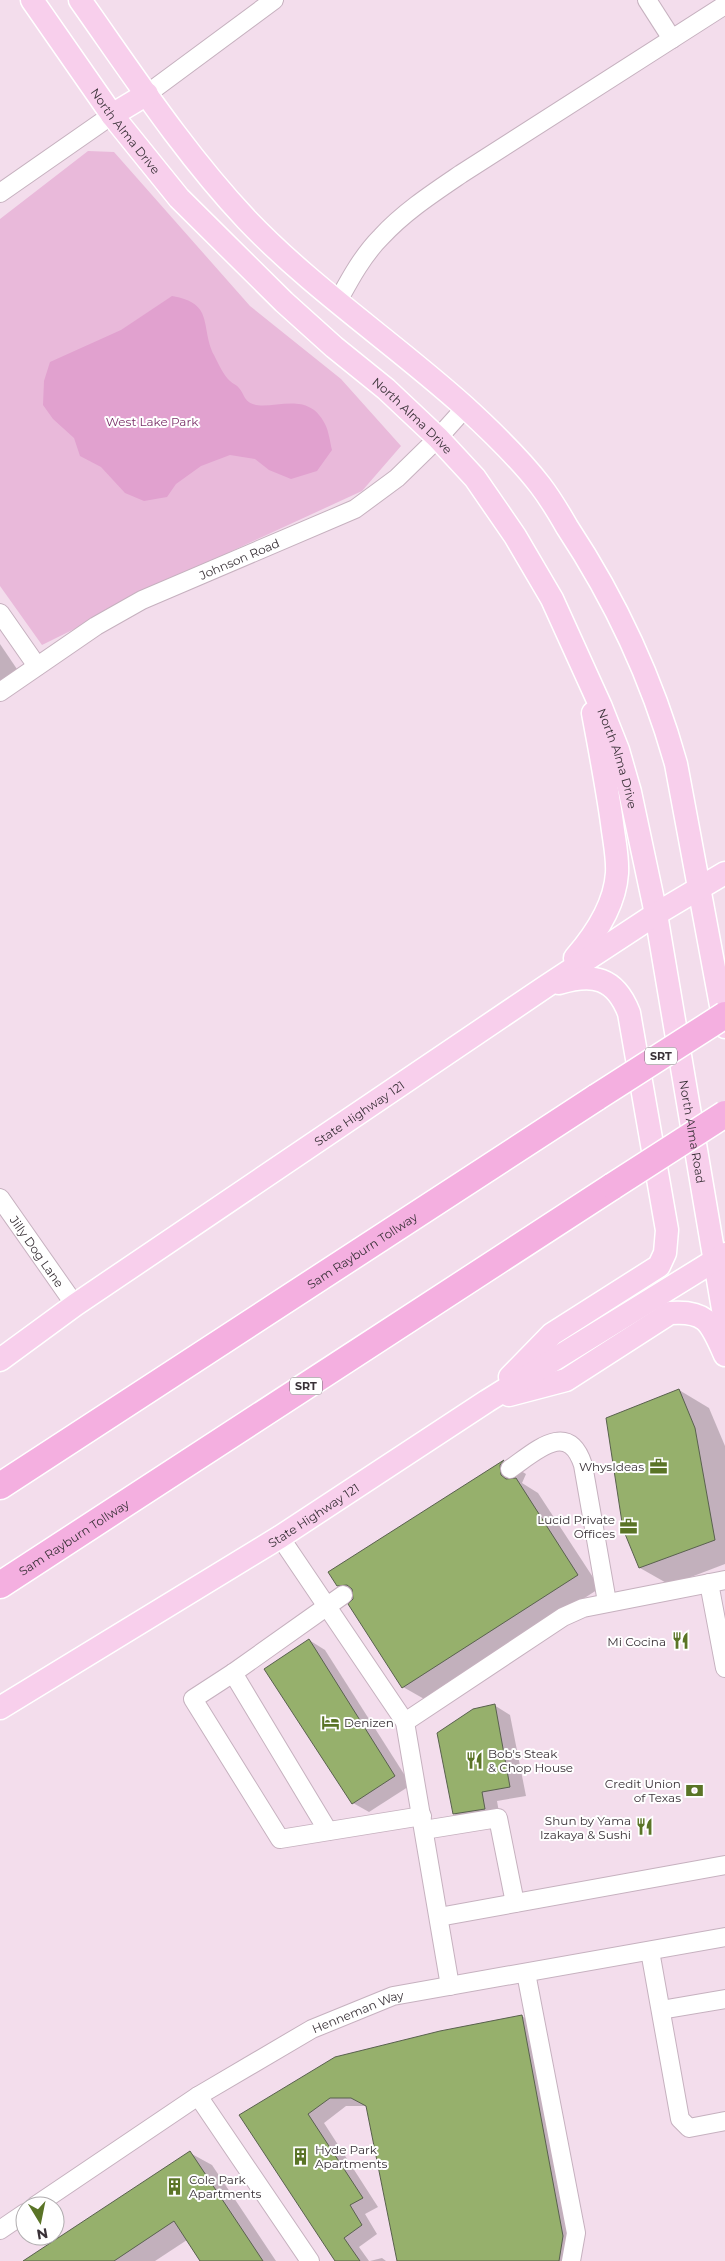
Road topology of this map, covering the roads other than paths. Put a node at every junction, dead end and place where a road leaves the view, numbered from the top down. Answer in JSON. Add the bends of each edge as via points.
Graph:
{"nodes":[{"id":1,"x":32,"y":0,"type":"edge"},
{"id":2,"x":80,"y":0,"type":"edge"},
{"id":3,"x":274,"y":0,"type":"edge"},
{"id":4,"x":647,"y":0,"type":"edge"},
{"id":5,"x":725,"y":5,"type":"edge"},
{"id":6,"x":672,"y":39,"type":"junction"},
{"id":7,"x":147,"y":94,"type":"junction"},
{"id":8,"x":112,"y":115,"type":"junction"},
{"id":9,"x":0,"y":193,"type":"edge"},
{"id":10,"x":338,"y":301,"type":"junction"},
{"id":11,"x":465,"y":408,"type":"junction"},
{"id":12,"x":438,"y":438,"type":"junction"},
{"id":13,"x":0,"y":612,"type":"edge"},
{"id":14,"x":37,"y":666,"type":"junction"},
{"id":15,"x":586,"y":673,"type":"junction"},
{"id":16,"x":0,"y":692,"type":"edge"},
{"id":17,"x":725,"y":873,"type":"edge"},
{"id":18,"x":699,"y":889,"type":"junction"},
{"id":19,"x":656,"y":914,"type":"junction"},
{"id":20,"x":546,"y":986,"type":"junction"},
{"id":21,"x":725,"y":1015,"type":"edge"},
{"id":22,"x":725,"y":1027,"type":"edge"},
{"id":23,"x":725,"y":1114,"type":"edge"},
{"id":24,"x":0,"y":1198,"type":"edge"},
{"id":25,"x":719,"y":1257,"type":"edge"},
{"id":26,"x":75,"y":1305,"type":"junction"},
{"id":27,"x":725,"y":1321,"type":"edge"},
{"id":28,"x":725,"y":1355,"type":"edge"},
{"id":29,"x":0,"y":1360,"type":"edge"},
{"id":30,"x":487,"y":1401,"type":"junction"},
{"id":31,"x":510,"y":1469,"type":"dead end"},
{"id":32,"x":0,"y":1486,"type":"edge"},
{"id":33,"x":280,"y":1537,"type":"junction"},
{"id":34,"x":717,"y":1582,"type":"edge"},
{"id":35,"x":0,"y":1585,"type":"edge"},
{"id":36,"x":343,"y":1595,"type":"dead end"},
{"id":37,"x":607,"y":1602,"type":"junction"},
{"id":38,"x":326,"y":1606,"type":"junction"},
{"id":39,"x":725,"y":1668,"type":"edge"},
{"id":40,"x":233,"y":1673,"type":"junction"},
{"id":41,"x":0,"y":1708,"type":"edge"},
{"id":42,"x":405,"y":1722,"type":"junction"},
{"id":43,"x":423,"y":1823,"type":"junction"},
{"id":44,"x":328,"y":1831,"type":"junction"},
{"id":45,"x":725,"y":1865,"type":"edge"},
{"id":46,"x":515,"y":1903,"type":"junction"},
{"id":47,"x":440,"y":1917,"type":"junction"},
{"id":48,"x":725,"y":1937,"type":"edge"},
{"id":49,"x":650,"y":1951,"type":"junction"},
{"id":50,"x":526,"y":1972,"type":"junction"},
{"id":51,"x":450,"y":1986,"type":"junction"},
{"id":52,"x":725,"y":1999,"type":"edge"},
{"id":53,"x":661,"y":2010,"type":"junction"},
{"id":54,"x":198,"y":2096,"type":"junction"},
{"id":55,"x":725,"y":2121,"type":"edge"},
{"id":56,"x":50,"y":2196,"type":"edge"},
{"id":57,"x":15,"y":2220,"type":"edge"},
{"id":58,"x":0,"y":2230,"type":"edge"},
{"id":59,"x":310,"y":2261,"type":"edge"},
{"id":60,"x":571,"y":2261,"type":"edge"}],
"edges":[{"from":1,"to":8,"type":"main road","name":"North Alma Drive"},
{"from":2,"to":7,"type":"main road"},
{"from":3,"to":7,"type":"street"},
{"from":4,"to":6,"type":"street"},
{"from":5,"to":6,"type":"street"},
{"from":6,"to":10,"type":"street","via":[[418,204],[380,237],[357,267]]},
{"from":7,"to":8,"type":"main road"},
{"from":7,"to":10,"type":"main road","via":[[199,165],[248,220],[297,268]]},
{"from":8,"to":9,"type":"street"},
{"from":8,"to":12,"type":"main road","name":"North Alma Drive","via":[[179,198],[222,242],[284,302]]},
{"from":10,"to":11,"type":"main road"},
{"from":11,"to":12,"type":"street","name":"Johnson Road"},
{"from":11,"to":18,"type":"main road","via":[[540,485],[590,561],[635,645],[665,724],[676,764]]},
{"from":12,"to":14,"type":"street","name":"Johnson Road","via":[[397,478],[355,509],[156,592],[103,622]]},
{"from":12,"to":15,"type":"main road","name":"North Alma Drive","via":[[475,478],[515,536],[552,599]]},
{"from":13,"to":14,"type":"street"},
{"from":14,"to":16,"type":"street","name":"Johnson Road"},
{"from":15,"to":19,"type":"main road","name":"North Alma Drive","via":[[620,754]]},
{"from":15,"to":20,"type":"main road","via":[[609,798],[617,874],[594,936]]},
{"from":17,"to":18,"type":"main road","name":"State Highway 121"},
{"from":18,"to":19,"type":"main road","name":"State Highway 121"},
{"from":18,"to":22,"type":"main road"},
{"from":19,"to":20,"type":"main road","name":"State Highway 121"},
{"from":19,"to":25,"type":"main road","name":"North Alma Road"},
{"from":20,"to":26,"type":"main road","name":"State Highway 121"},
{"from":20,"to":30,"type":"main road","via":[[579,977],[593,978],[612,987],[625,1002],[667,1242],[659,1266],[552,1334]]},
{"from":21,"to":32,"type":"highway","name":"Sam Rayburn Tollway","number":"SRT","bridge":true},
{"from":23,"to":35,"type":"highway","name":"Sam Rayburn Tollway","number":"SRT","bridge":true},
{"from":24,"to":26,"type":"street","name":"Jilly Dog Lane"},
{"from":25,"to":27,"type":"main road","name":"North Alma Road"},
{"from":25,"to":30,"type":"main road","name":"State Highway 121"},
{"from":26,"to":29,"type":"main road","name":"State Highway 121"},
{"from":28,"to":30,"type":"main road","via":[[712,1327],[702,1317],[688,1312],[670,1313],[566,1380]]},
{"from":30,"to":33,"type":"main road","name":"State Highway 121"},
{"from":31,"to":37,"type":"street","via":[[554,1442],[568,1442],[580,1454]]},
{"from":33,"to":38,"type":"street"},
{"from":33,"to":41,"type":"main road","name":"State Highway 121"},
{"from":34,"to":37,"type":"street"},
{"from":34,"to":39,"type":"street"},
{"from":36,"to":38,"type":"street"},
{"from":37,"to":42,"type":"street","via":[[563,1617]]},
{"from":38,"to":40,"type":"street"},
{"from":38,"to":42,"type":"street"},
{"from":40,"to":44,"type":"street"},
{"from":40,"to":44,"type":"street","via":[[193,1699],[280,1839]]},
{"from":42,"to":43,"type":"street"},
{"from":43,"to":44,"type":"street"},
{"from":43,"to":46,"type":"street","via":[[498,1818]]},
{"from":43,"to":47,"type":"street"},
{"from":45,"to":46,"type":"street"},
{"from":46,"to":47,"type":"street"},
{"from":47,"to":51,"type":"street"},
{"from":48,"to":49,"type":"street","name":"Henneman Way"},
{"from":49,"to":50,"type":"street","name":"Henneman Way"},
{"from":49,"to":53,"type":"street"},
{"from":50,"to":51,"type":"street","name":"Henneman Way"},
{"from":50,"to":60,"type":"street","via":[[576,2233]]},
{"from":51,"to":54,"type":"street","name":"Henneman Way","via":[[393,1996],[312,2029]]},
{"from":52,"to":53,"type":"street"},
{"from":53,"to":55,"type":"street","via":[[680,2119],[689,2128]]},
{"from":54,"to":56,"type":"street","name":"Henneman Way"},
{"from":54,"to":59,"type":"street"},
{"from":57,"to":58,"type":"street"}]}
